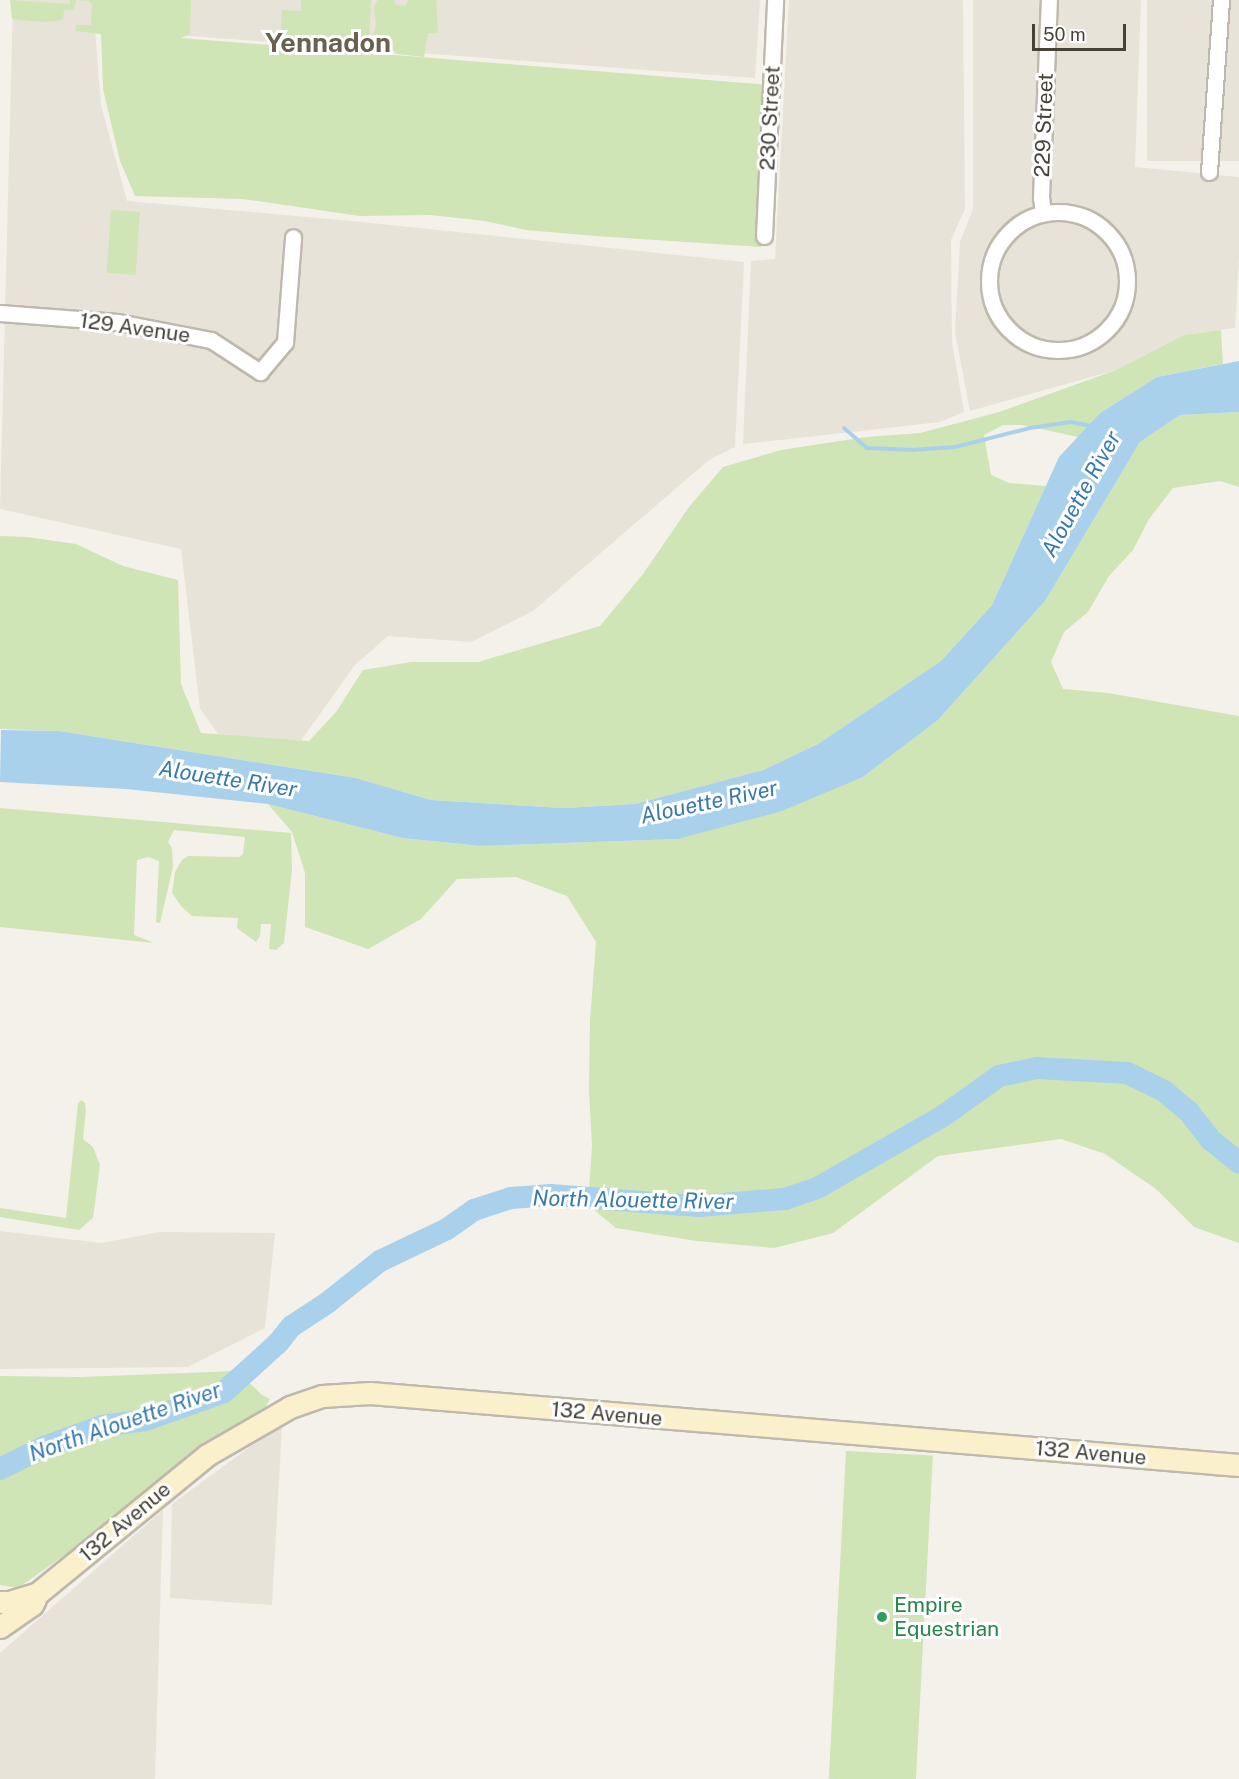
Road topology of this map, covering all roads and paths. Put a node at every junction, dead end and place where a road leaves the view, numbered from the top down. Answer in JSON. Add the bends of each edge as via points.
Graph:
{"nodes":[{"id":1,"x":775,"y":0,"type":"edge"},
{"id":2,"x":1049,"y":0,"type":"edge"},
{"id":3,"x":1221,"y":0,"type":"edge"},
{"id":4,"x":1209,"y":172,"type":"dead end"},
{"id":5,"x":1043,"y":213,"type":"junction"},
{"id":6,"x":764,"y":236,"type":"dead end"},
{"id":7,"x":293,"y":237,"type":"dead end"},
{"id":8,"x":0,"y":313,"type":"edge"},
{"id":9,"x":1239,"y":1465,"type":"edge"},
{"id":10,"x":38,"y":1593,"type":"junction"},
{"id":11,"x":0,"y":1602,"type":"edge"},
{"id":12,"x":0,"y":1627,"type":"edge"}],
"edges":[{"from":1,"to":6,"type":"street","name":"230 Street"},
{"from":2,"to":5,"type":"street","name":"229 Street"},
{"from":3,"to":4,"type":"street"},
{"from":5,"to":5,"type":"street","via":[[1013,228],[998,246],[990,267],[992,301],[1002,321],[1018,337],[1039,347],[1073,348],[1094,340],[1112,325],[1126,294],[1127,272],[1120,250],[1098,224],[1066,212]]},
{"from":7,"to":8,"type":"street","name":"129 Avenue","via":[[285,342],[260,372],[211,340],[118,322]]},
{"from":9,"to":10,"type":"main road","name":"132 Avenue","via":[[370,1393],[322,1396],[290,1407],[207,1455]]},
{"from":10,"to":11,"type":"main road","name":"132 Avenue"},
{"from":10,"to":12,"type":"main road","name":"132 Avenue","via":[[32,1605]]}]}
